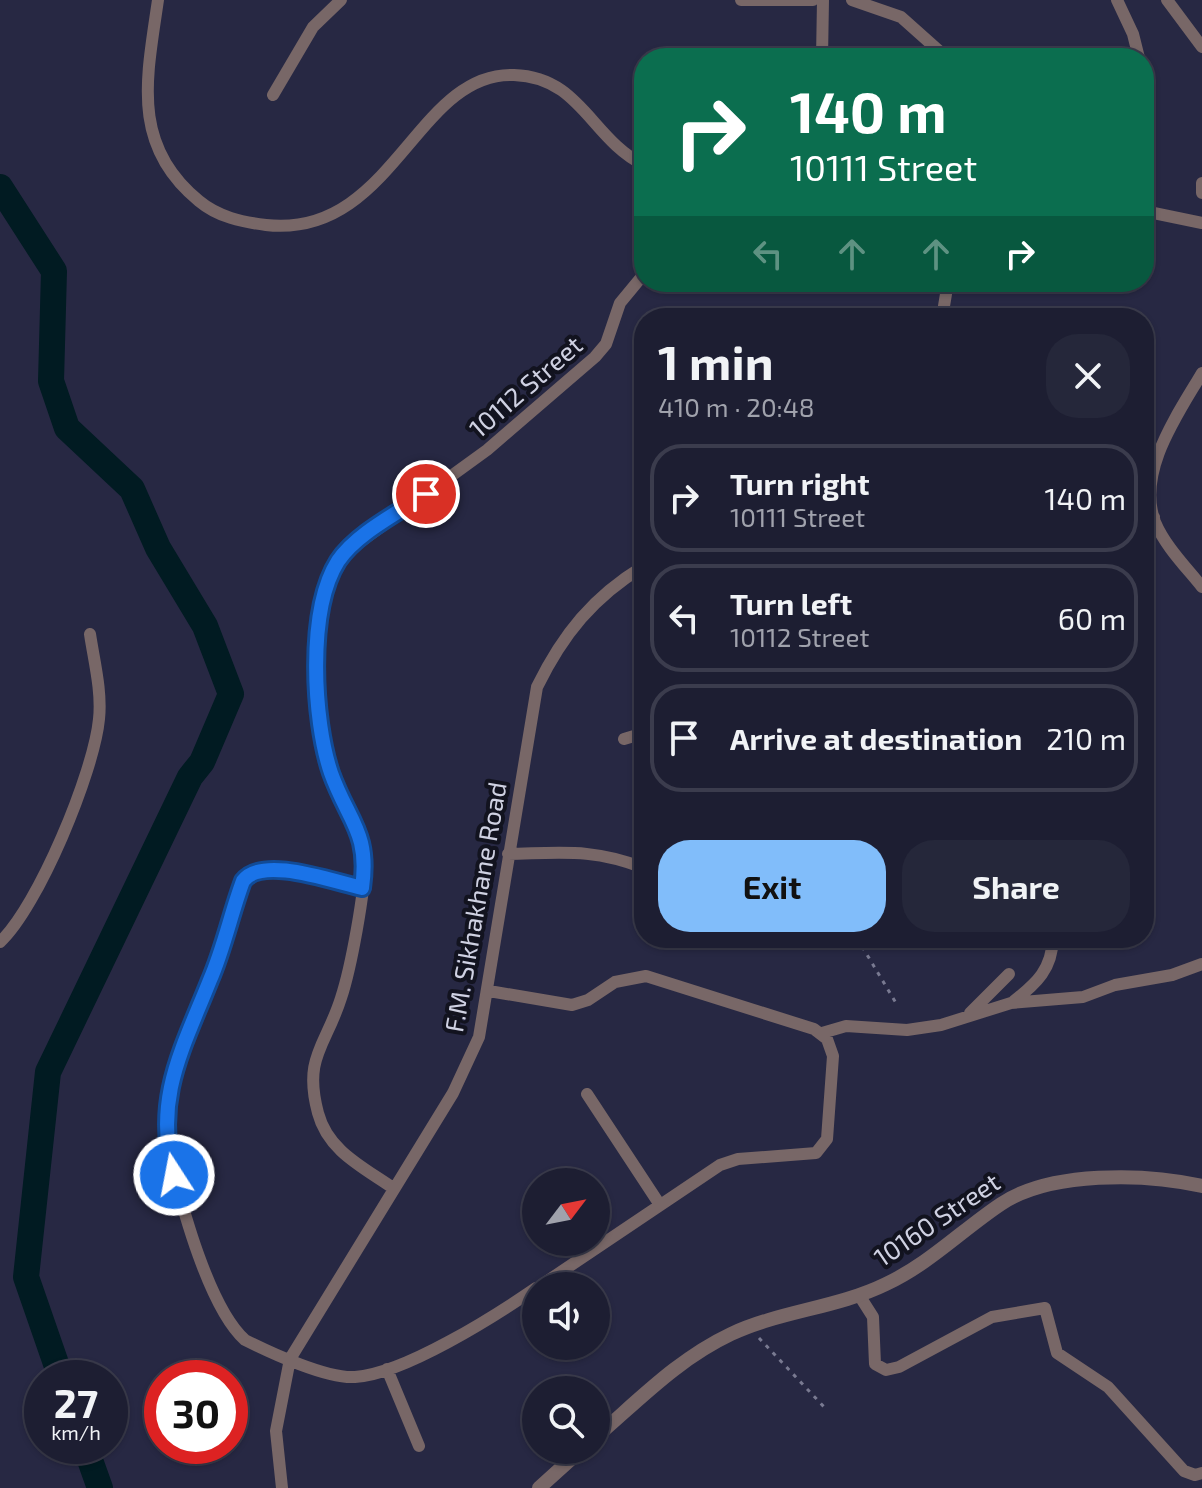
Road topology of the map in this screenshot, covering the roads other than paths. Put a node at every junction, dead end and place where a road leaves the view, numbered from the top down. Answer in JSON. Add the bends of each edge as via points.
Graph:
{"nodes":[{"id":1,"x":158,"y":0,"type":"edge"},
{"id":2,"x":341,"y":0,"type":"edge"},
{"id":3,"x":741,"y":0,"type":"edge"},
{"id":4,"x":813,"y":0,"type":"edge"},
{"id":5,"x":823,"y":0,"type":"edge"},
{"id":6,"x":852,"y":0,"type":"edge"},
{"id":7,"x":1117,"y":0,"type":"edge"},
{"id":8,"x":1167,"y":0,"type":"edge"},
{"id":9,"x":1202,"y":47,"type":"edge"},
{"id":10,"x":822,"y":48,"type":"edge"},
{"id":11,"x":936,"y":48,"type":"edge"},
{"id":12,"x":1136,"y":48,"type":"edge"},
{"id":13,"x":273,"y":95,"type":"dead end"},
{"id":14,"x":634,"y":158,"type":"edge"},
{"id":15,"x":1202,"y":183,"type":"edge"},
{"id":16,"x":1202,"y":193,"type":"edge"},
{"id":17,"x":1154,"y":213,"type":"edge"},
{"id":18,"x":1202,"y":223,"type":"edge"},
{"id":19,"x":634,"y":286,"type":"edge"},
{"id":20,"x":1202,"y":373,"type":"edge"},
{"id":21,"x":1154,"y":475,"type":"edge"},
{"id":22,"x":1154,"y":517,"type":"edge"},
{"id":23,"x":634,"y":572,"type":"edge"},
{"id":24,"x":1202,"y":587,"type":"edge"},
{"id":25,"x":90,"y":634,"type":"dead end"},
{"id":26,"x":634,"y":736,"type":"edge"},
{"id":27,"x":624,"y":739,"type":"dead end"},
{"id":28,"x":508,"y":854,"type":"junction"},
{"id":29,"x":634,"y":865,"type":"edge"},
{"id":30,"x":362,"y":888,"type":"junction"},
{"id":31,"x":0,"y":942,"type":"edge"},
{"id":32,"x":1052,"y":948,"type":"edge"},
{"id":33,"x":1202,"y":964,"type":"edge"},
{"id":34,"x":1009,"y":974,"type":"dead end"},
{"id":35,"x":489,"y":991,"type":"junction"},
{"id":36,"x":1011,"y":1003,"type":"junction"},
{"id":37,"x":965,"y":1018,"type":"junction"},
{"id":38,"x":822,"y":1033,"type":"junction"},
{"id":39,"x":587,"y":1094,"type":"dead end"},
{"id":40,"x":1202,"y":1186,"type":"edge"},
{"id":41,"x":393,"y":1188,"type":"junction"},
{"id":42,"x":660,"y":1205,"type":"junction"},
{"id":43,"x":560,"y":1272,"type":"edge"},
{"id":44,"x":859,"y":1295,"type":"junction"},
{"id":45,"x":522,"y":1297,"type":"edge"},
{"id":46,"x":290,"y":1359,"type":"junction"},
{"id":47,"x":387,"y":1369,"type":"junction"},
{"id":48,"x":610,"y":1425,"type":"edge"},
{"id":49,"x":419,"y":1446,"type":"dead end"},
{"id":50,"x":566,"y":1464,"type":"edge"},
{"id":51,"x":1202,"y":1473,"type":"edge"},
{"id":52,"x":282,"y":1488,"type":"edge"},
{"id":53,"x":539,"y":1488,"type":"edge"}],
"edges":[{"from":1,"to":14,"type":"street","via":[[148,86],[150,130],[176,179],[207,208],[225,216],[293,226],[340,210],[378,181],[450,101],[483,81],[512,75],[553,83]]},
{"from":2,"to":13,"type":"street","via":[[313,27]]},
{"from":3,"to":4,"type":"street"},
{"from":5,"to":10,"type":"street"},
{"from":6,"to":11,"type":"street","via":[[901,17]]},
{"from":7,"to":12,"type":"street"},
{"from":8,"to":9,"type":"street"},
{"from":15,"to":16,"type":"street"},
{"from":17,"to":18,"type":"street"},
{"from":19,"to":30,"type":"street","name":"10112 Street","via":[[620,303],[606,344],[595,357],[487,450],[356,543],[332,573],[318,643],[320,720],[330,768],[365,850]]},
{"from":20,"to":21,"type":"street","via":[[1176,418]]},
{"from":22,"to":24,"type":"street","via":[[1164,539]]},
{"from":23,"to":28,"type":"street","name":"F.M. Sikhakhane Road","via":[[581,615],[537,687]]},
{"from":25,"to":31,"type":"street","via":[[100,705],[96,735],[51,860],[18,922]]},
{"from":26,"to":27,"type":"street"},
{"from":28,"to":29,"type":"street","via":[[598,853]]},
{"from":28,"to":35,"type":"street","name":"F.M. Sikhakhane Road"},
{"from":30,"to":41,"type":"street","name":"10112 Street","via":[[341,999],[318,1047],[312,1083],[327,1137]]},
{"from":30,"to":46,"type":"street","via":[[276,869],[248,874],[171,1081],[168,1153],[219,1303],[245,1340]]},
{"from":32,"to":36,"type":"street","via":[[1045,972]]},
{"from":33,"to":36,"type":"street","via":[[1083,997]]},
{"from":34,"to":37,"type":"street"},
{"from":35,"to":38,"type":"street","via":[[572,1005],[615,982],[646,976]]},
{"from":35,"to":41,"type":"street","name":"F.M. Sikhakhane Road","via":[[467,1066]]},
{"from":36,"to":37,"type":"street"},
{"from":37,"to":38,"type":"street","via":[[907,1030],[846,1026]]},
{"from":38,"to":42,"type":"street","via":[[833,1056],[823,1147],[807,1156],[731,1161]]},
{"from":39,"to":42,"type":"street"},
{"from":40,"to":44,"type":"street","name":"10160 Street","via":[[1105,1179],[1033,1188],[1002,1203],[914,1269]]},
{"from":41,"to":46,"type":"street","name":"F.M. Sikhakhane Road"},
{"from":42,"to":43,"type":"street"},
{"from":44,"to":48,"type":"street","name":"10160 Street","via":[[736,1332],[696,1354]]},
{"from":44,"to":51,"type":"street","via":[[873,1317],[875,1364],[886,1370],[992,1317],[1045,1308],[1057,1353],[1108,1387],[1184,1471]]},
{"from":45,"to":47,"type":"street","via":[[476,1327]]},
{"from":46,"to":47,"type":"street","via":[[345,1377]]},
{"from":46,"to":52,"type":"street","name":"F.M. Sikhakhane Road","via":[[276,1431]]},
{"from":47,"to":49,"type":"street"},
{"from":50,"to":53,"type":"street"}]}
